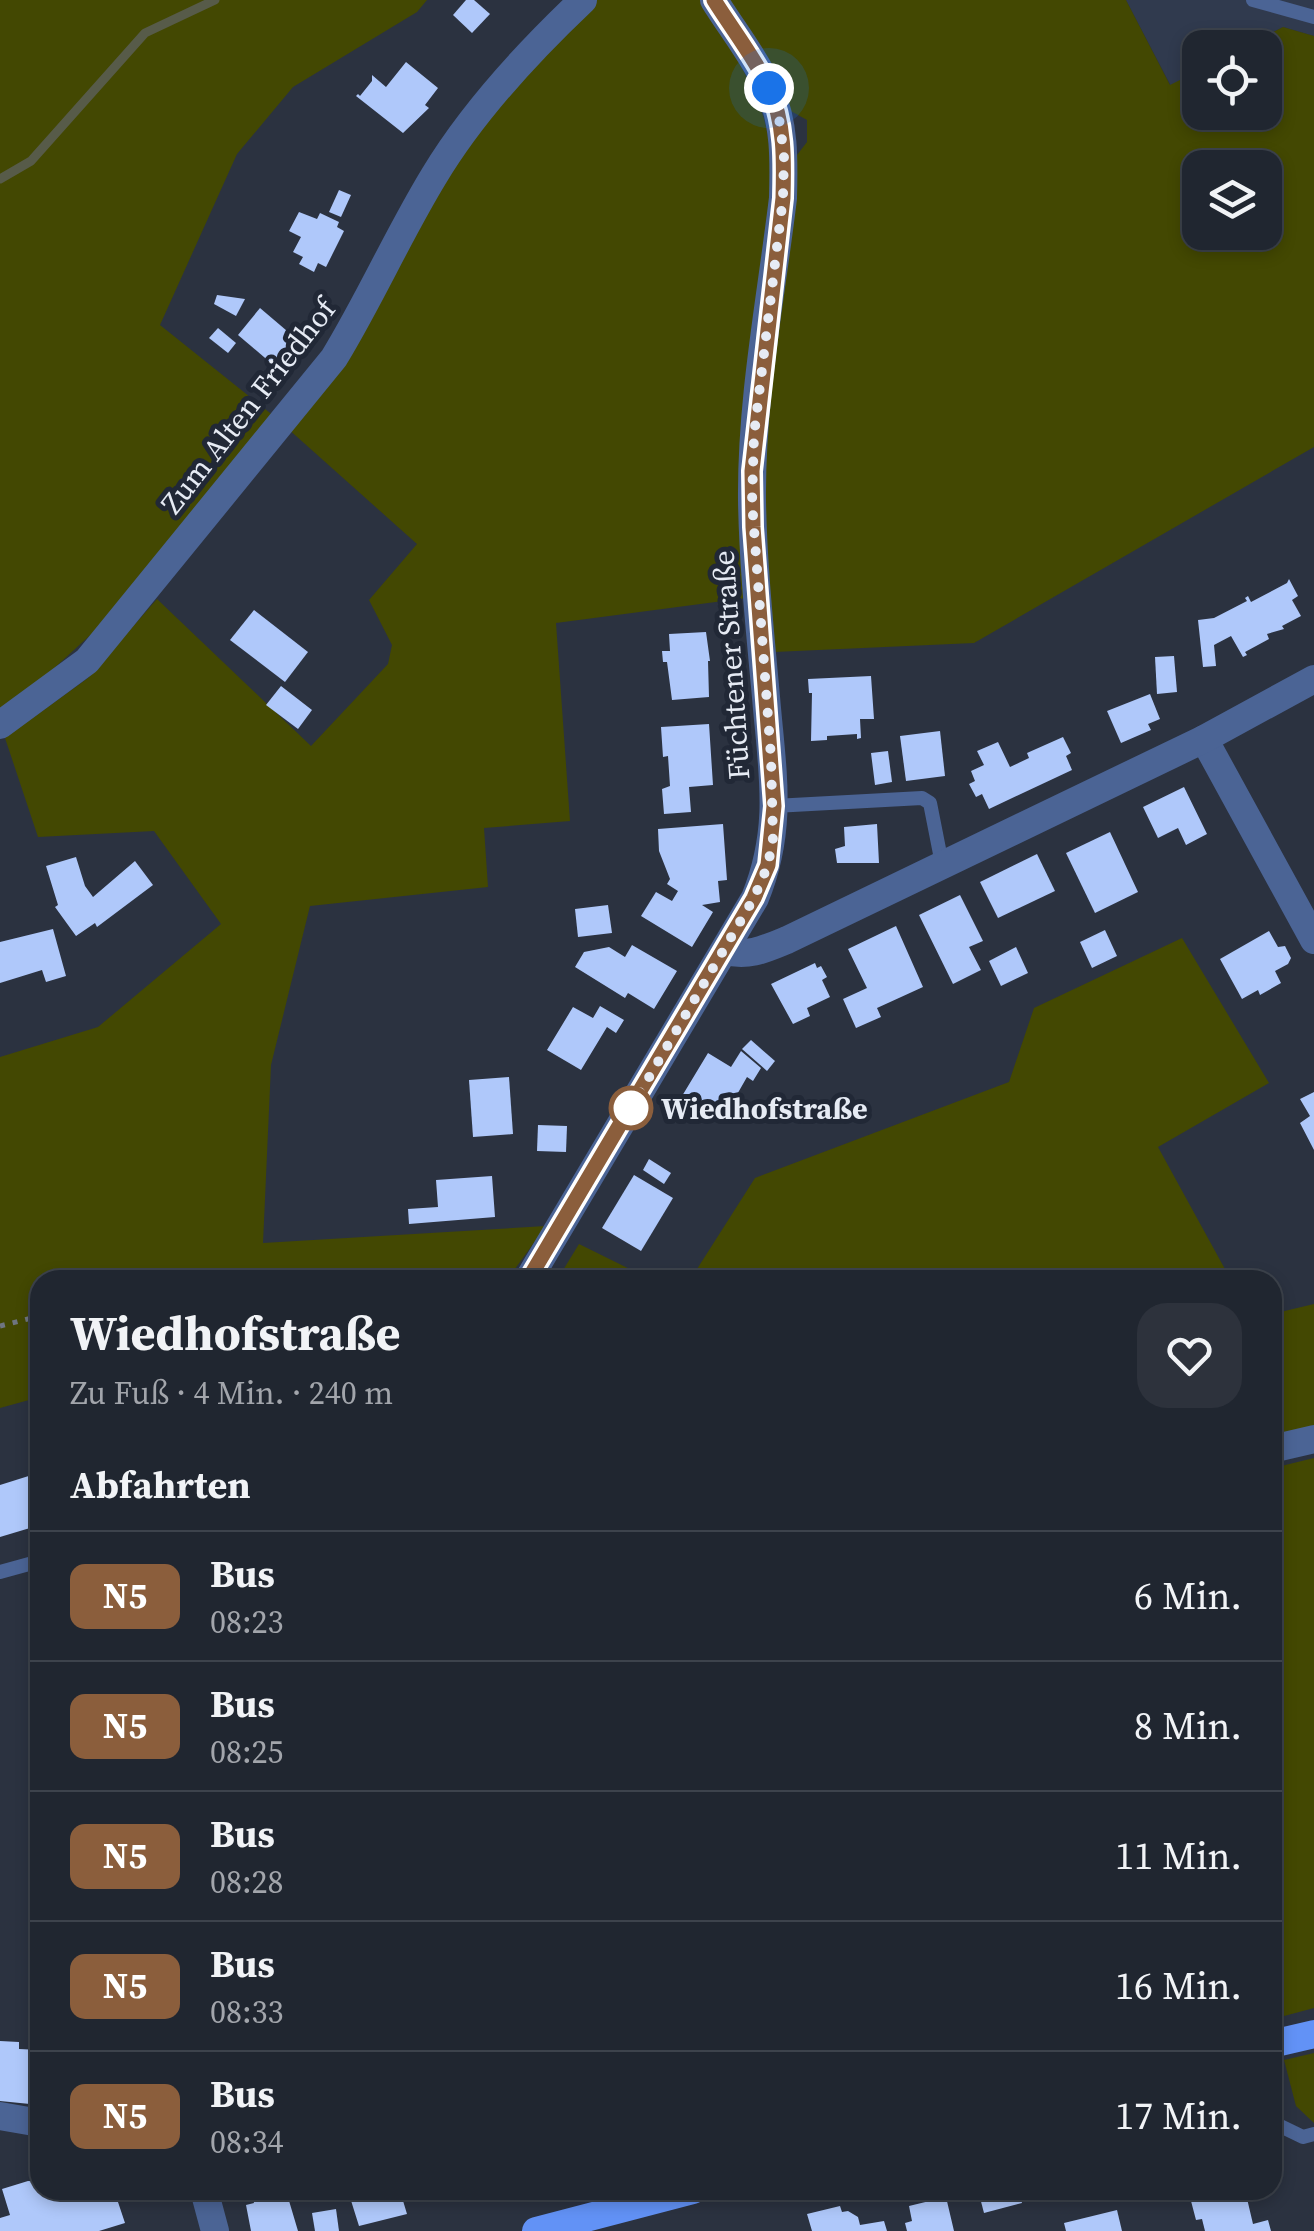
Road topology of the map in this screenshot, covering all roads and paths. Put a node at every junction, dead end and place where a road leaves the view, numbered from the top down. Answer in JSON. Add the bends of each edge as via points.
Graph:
{"nodes":[{"id":1,"x":582,"y":0,"type":"edge"},
{"id":2,"x":714,"y":0,"type":"edge"},
{"id":3,"x":1253,"y":0,"type":"edge"},
{"id":4,"x":1314,"y":17,"type":"edge"},
{"id":5,"x":1314,"y":678,"type":"edge"},
{"id":6,"x":0,"y":725,"type":"edge"},
{"id":7,"x":1204,"y":739,"type":"junction"},
{"id":8,"x":774,"y":806,"type":"junction"},
{"id":9,"x":942,"y":864,"type":"junction"},
{"id":10,"x":1314,"y":940,"type":"edge"},
{"id":11,"x":725,"y":951,"type":"junction"},
{"id":12,"x":534,"y":1270,"type":"edge"},
{"id":13,"x":30,"y":1318,"type":"edge"},
{"id":14,"x":0,"y":1326,"type":"edge"},
{"id":15,"x":1314,"y":1439,"type":"edge"},
{"id":16,"x":1282,"y":1447,"type":"edge"},
{"id":17,"x":30,"y":1564,"type":"edge"},
{"id":18,"x":0,"y":1572,"type":"edge"},
{"id":19,"x":1314,"y":2034,"type":"edge"},
{"id":20,"x":1282,"y":2042,"type":"edge"},
{"id":21,"x":0,"y":2116,"type":"edge"},
{"id":22,"x":30,"y":2121,"type":"edge"},
{"id":23,"x":1282,"y":2127,"type":"edge"},
{"id":24,"x":1314,"y":2134,"type":"edge"},
{"id":25,"x":207,"y":2200,"type":"edge"},
{"id":26,"x":655,"y":2200,"type":"edge"},
{"id":27,"x":216,"y":2231,"type":"edge"},
{"id":28,"x":536,"y":2231,"type":"edge"}],
"edges":[{"from":1,"to":6,"type":"street","name":"Zum Alten Friedhof","via":[[484,106],[435,174],[334,358],[87,661]]},
{"from":2,"to":8,"type":"street","name":"Füchtener Straße","via":[[769,88],[784,155],[752,471]]},
{"from":3,"to":4,"type":"lane"},
{"from":5,"to":7,"type":"street"},
{"from":7,"to":9,"type":"street"},
{"from":7,"to":10,"type":"street"},
{"from":8,"to":9,"type":"lane","via":[[922,798],[930,803]]},
{"from":8,"to":11,"type":"street","name":"Füchtener Straße","via":[[768,865]]},
{"from":9,"to":11,"type":"street","via":[[756,953]]},
{"from":11,"to":12,"type":"street","name":"Füchtener Straße"},
{"from":13,"to":14,"type":"path"},
{"from":15,"to":16,"type":"street"},
{"from":17,"to":18,"type":"lane"},
{"from":19,"to":20,"type":"main road"},
{"from":21,"to":22,"type":"street"},
{"from":23,"to":24,"type":"lane","via":[[1302,2137]]},
{"from":25,"to":27,"type":"street"},
{"from":26,"to":28,"type":"main road"}]}
